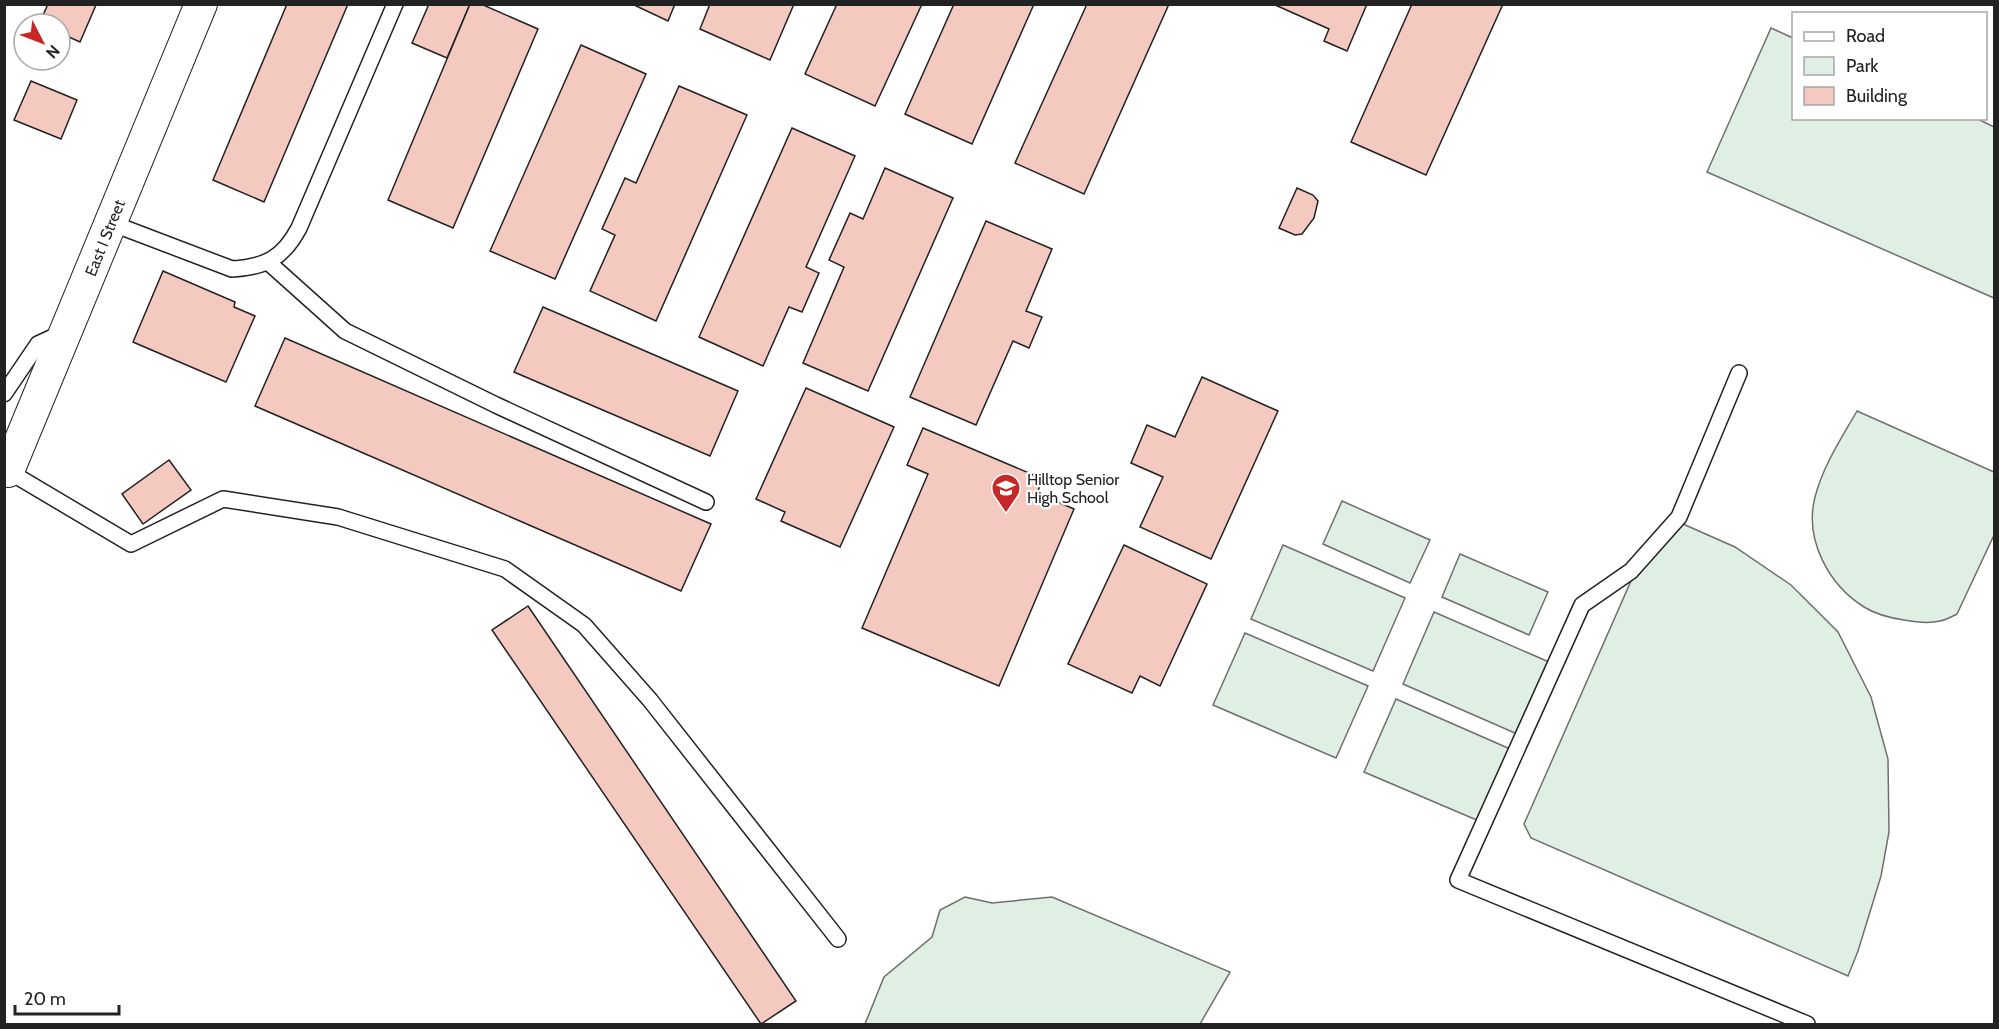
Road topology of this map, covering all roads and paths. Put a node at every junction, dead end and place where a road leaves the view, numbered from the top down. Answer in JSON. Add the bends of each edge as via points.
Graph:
{"nodes":[{"id":1,"x":201,"y":4,"type":"edge"},
{"id":2,"x":395,"y":4,"type":"edge"},
{"id":3,"x":111,"y":223,"type":"junction"},
{"id":4,"x":268,"y":262,"type":"junction"},
{"id":5,"x":67,"y":330,"type":"junction"},
{"id":6,"x":1739,"y":373,"type":"dead end"},
{"id":7,"x":4,"y":394,"type":"edge"},
{"id":8,"x":8,"y":471,"type":"joint"},
{"id":9,"x":706,"y":502,"type":"dead end"},
{"id":10,"x":838,"y":939,"type":"dead end"},
{"id":11,"x":1806,"y":1024,"type":"edge"}],
"edges":[{"from":1,"to":3,"type":"street","name":"East I Street"},
{"from":2,"to":4,"type":"lane","via":[[299,228],[281,254]]},
{"from":3,"to":4,"type":"lane","via":[[232,269]]},
{"from":3,"to":5,"type":"street","name":"East I Street"},
{"from":4,"to":9,"type":"lane","via":[[345,331]]},
{"from":5,"to":7,"type":"lane","via":[[38,344]]},
{"from":5,"to":8,"type":"street","name":"East I Street"},
{"from":6,"to":11,"type":"lane","via":[[1679,517],[1631,572],[1582,605],[1458,880]]},
{"from":8,"to":10,"type":"lane","via":[[131,544],[223,499],[338,517],[505,569],[584,625],[650,700]]}]}
